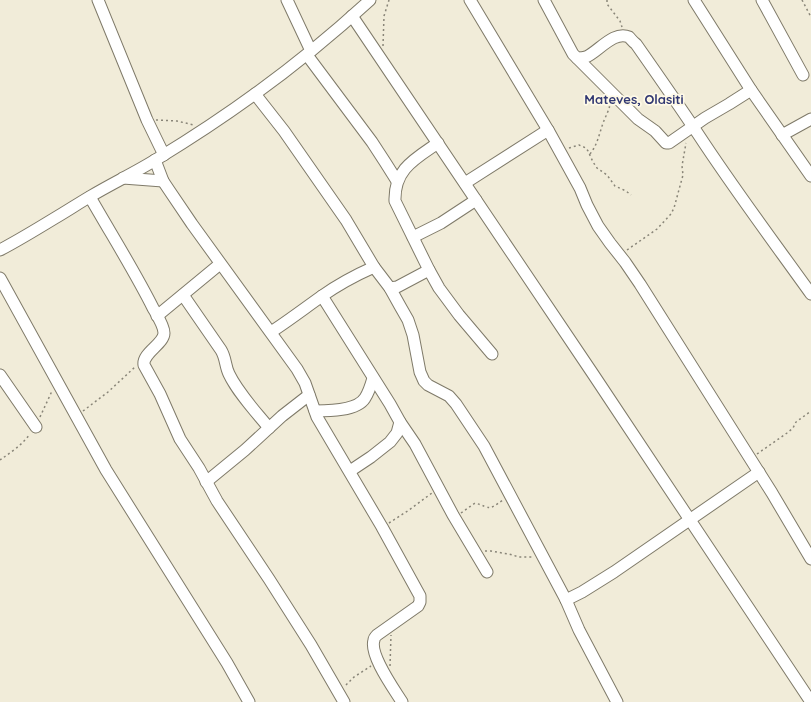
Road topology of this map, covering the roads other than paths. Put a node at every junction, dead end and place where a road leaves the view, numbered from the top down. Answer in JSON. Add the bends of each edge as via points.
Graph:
{"nodes":[{"id":1,"x":98,"y":0,"type":"edge"},
{"id":2,"x":287,"y":0,"type":"edge"},
{"id":3,"x":370,"y":0,"type":"edge"},
{"id":4,"x":470,"y":0,"type":"edge"},
{"id":5,"x":544,"y":0,"type":"edge"},
{"id":6,"x":694,"y":0,"type":"edge"},
{"id":7,"x":762,"y":0,"type":"edge"},
{"id":8,"x":352,"y":16,"type":"junction"},
{"id":9,"x":309,"y":53,"type":"junction"},
{"id":10,"x":577,"y":58,"type":"junction"},
{"id":11,"x":803,"y":75,"type":"dead end"},
{"id":12,"x":751,"y":90,"type":"junction"},
{"id":13,"x":255,"y":94,"type":"junction"},
{"id":14,"x":811,"y":119,"type":"edge"},
{"id":15,"x":690,"y":129,"type":"junction"},
{"id":16,"x":548,"y":130,"type":"junction"},
{"id":17,"x":782,"y":135,"type":"junction"},
{"id":18,"x":438,"y":143,"type":"junction"},
{"id":19,"x":160,"y":157,"type":"junction"},
{"id":20,"x":811,"y":176,"type":"edge"},
{"id":21,"x":123,"y":178,"type":"junction"},
{"id":22,"x":163,"y":181,"type":"junction"},
{"id":23,"x":397,"y":181,"type":"junction"},
{"id":24,"x":465,"y":183,"type":"junction"},
{"id":25,"x":90,"y":197,"type":"junction"},
{"id":26,"x":476,"y":200,"type":"junction"},
{"id":27,"x":413,"y":237,"type":"junction"},
{"id":28,"x":0,"y":250,"type":"edge"},
{"id":29,"x":220,"y":264,"type":"junction"},
{"id":30,"x":374,"y":267,"type":"junction"},
{"id":31,"x":429,"y":270,"type":"junction"},
{"id":32,"x":0,"y":278,"type":"edge"},
{"id":33,"x":390,"y":288,"type":"junction"},
{"id":34,"x":811,"y":294,"type":"edge"},
{"id":35,"x":183,"y":295,"type":"junction"},
{"id":36,"x":322,"y":296,"type":"junction"},
{"id":37,"x":157,"y":316,"type":"junction"},
{"id":38,"x":271,"y":332,"type":"junction"},
{"id":39,"x":492,"y":354,"type":"dead end"},
{"id":40,"x":0,"y":375,"type":"edge"},
{"id":41,"x":373,"y":378,"type":"junction"},
{"id":42,"x":309,"y":395,"type":"junction"},
{"id":43,"x":315,"y":411,"type":"junction"},
{"id":44,"x":400,"y":422,"type":"junction"},
{"id":45,"x":36,"y":427,"type":"dead end"},
{"id":46,"x":269,"y":428,"type":"junction"},
{"id":47,"x":350,"y":471,"type":"junction"},
{"id":48,"x":759,"y":472,"type":"junction"},
{"id":49,"x":206,"y":482,"type":"junction"},
{"id":50,"x":689,"y":520,"type":"junction"},
{"id":51,"x":811,"y":559,"type":"edge"},
{"id":52,"x":487,"y":572,"type":"dead end"},
{"id":53,"x":566,"y":600,"type":"junction"},
{"id":54,"x":250,"y":702,"type":"edge"},
{"id":55,"x":344,"y":702,"type":"edge"},
{"id":56,"x":402,"y":702,"type":"edge"},
{"id":57,"x":617,"y":702,"type":"edge"},
{"id":58,"x":811,"y":702,"type":"edge"}],
"edges":[{"from":1,"to":19,"type":"street"},
{"from":2,"to":9,"type":"street"},
{"from":3,"to":8,"type":"street"},
{"from":4,"to":16,"type":"street"},
{"from":5,"to":10,"type":"street"},
{"from":6,"to":12,"type":"street"},
{"from":7,"to":11,"type":"street"},
{"from":8,"to":9,"type":"street"},
{"from":8,"to":18,"type":"street"},
{"from":9,"to":13,"type":"street"},
{"from":9,"to":23,"type":"street"},
{"from":10,"to":15,"type":"street","via":[[666,143],[672,142]]},
{"from":10,"to":15,"type":"street","via":[[588,56],[617,37],[630,38]]},
{"from":12,"to":15,"type":"street"},
{"from":12,"to":17,"type":"street"},
{"from":13,"to":19,"type":"street"},
{"from":13,"to":30,"type":"street","via":[[346,220]]},
{"from":14,"to":17,"type":"street"},
{"from":15,"to":34,"type":"street"},
{"from":16,"to":24,"type":"street"},
{"from":16,"to":48,"type":"street","via":[[591,213],[640,284]]},
{"from":17,"to":20,"type":"street"},
{"from":18,"to":23,"type":"street","via":[[411,161]]},
{"from":18,"to":24,"type":"street"},
{"from":19,"to":21,"type":"street"},
{"from":19,"to":22,"type":"street"},
{"from":21,"to":22,"type":"street"},
{"from":21,"to":25,"type":"street"},
{"from":22,"to":29,"type":"street"},
{"from":23,"to":27,"type":"street","via":[[395,201]]},
{"from":24,"to":26,"type":"street"},
{"from":25,"to":28,"type":"street"},
{"from":25,"to":37,"type":"street"},
{"from":26,"to":27,"type":"street","via":[[441,223]]},
{"from":26,"to":50,"type":"street"},
{"from":27,"to":31,"type":"street"},
{"from":29,"to":35,"type":"street"},
{"from":29,"to":38,"type":"street"},
{"from":30,"to":33,"type":"street"},
{"from":30,"to":36,"type":"street"},
{"from":31,"to":33,"type":"street"},
{"from":31,"to":39,"type":"street","via":[[439,288]]},
{"from":32,"to":54,"type":"street","via":[[106,470]]},
{"from":33,"to":53,"type":"street","via":[[408,320],[424,381],[449,396],[484,446]]},
{"from":35,"to":37,"type":"street"},
{"from":35,"to":46,"type":"street","via":[[222,350],[233,381]]},
{"from":36,"to":38,"type":"street"},
{"from":36,"to":41,"type":"street"},
{"from":37,"to":49,"type":"street","via":[[164,336],[143,361],[144,365],[180,439]]},
{"from":38,"to":42,"type":"street","via":[[301,377]]},
{"from":40,"to":45,"type":"street"},
{"from":41,"to":43,"type":"street","via":[[361,403],[349,408]]},
{"from":41,"to":44,"type":"street"},
{"from":42,"to":43,"type":"street"},
{"from":42,"to":46,"type":"street"},
{"from":43,"to":47,"type":"street"},
{"from":44,"to":47,"type":"street","via":[[397,433],[390,442]]},
{"from":44,"to":52,"type":"street"},
{"from":46,"to":49,"type":"street"},
{"from":47,"to":56,"type":"street","via":[[421,599],[418,606],[377,635],[373,642],[378,662]]},
{"from":48,"to":50,"type":"street"},
{"from":48,"to":51,"type":"street"},
{"from":49,"to":55,"type":"street","via":[[311,645]]},
{"from":50,"to":53,"type":"street","via":[[601,580]]},
{"from":50,"to":58,"type":"street"},
{"from":53,"to":57,"type":"street","via":[[578,630]]}]}
